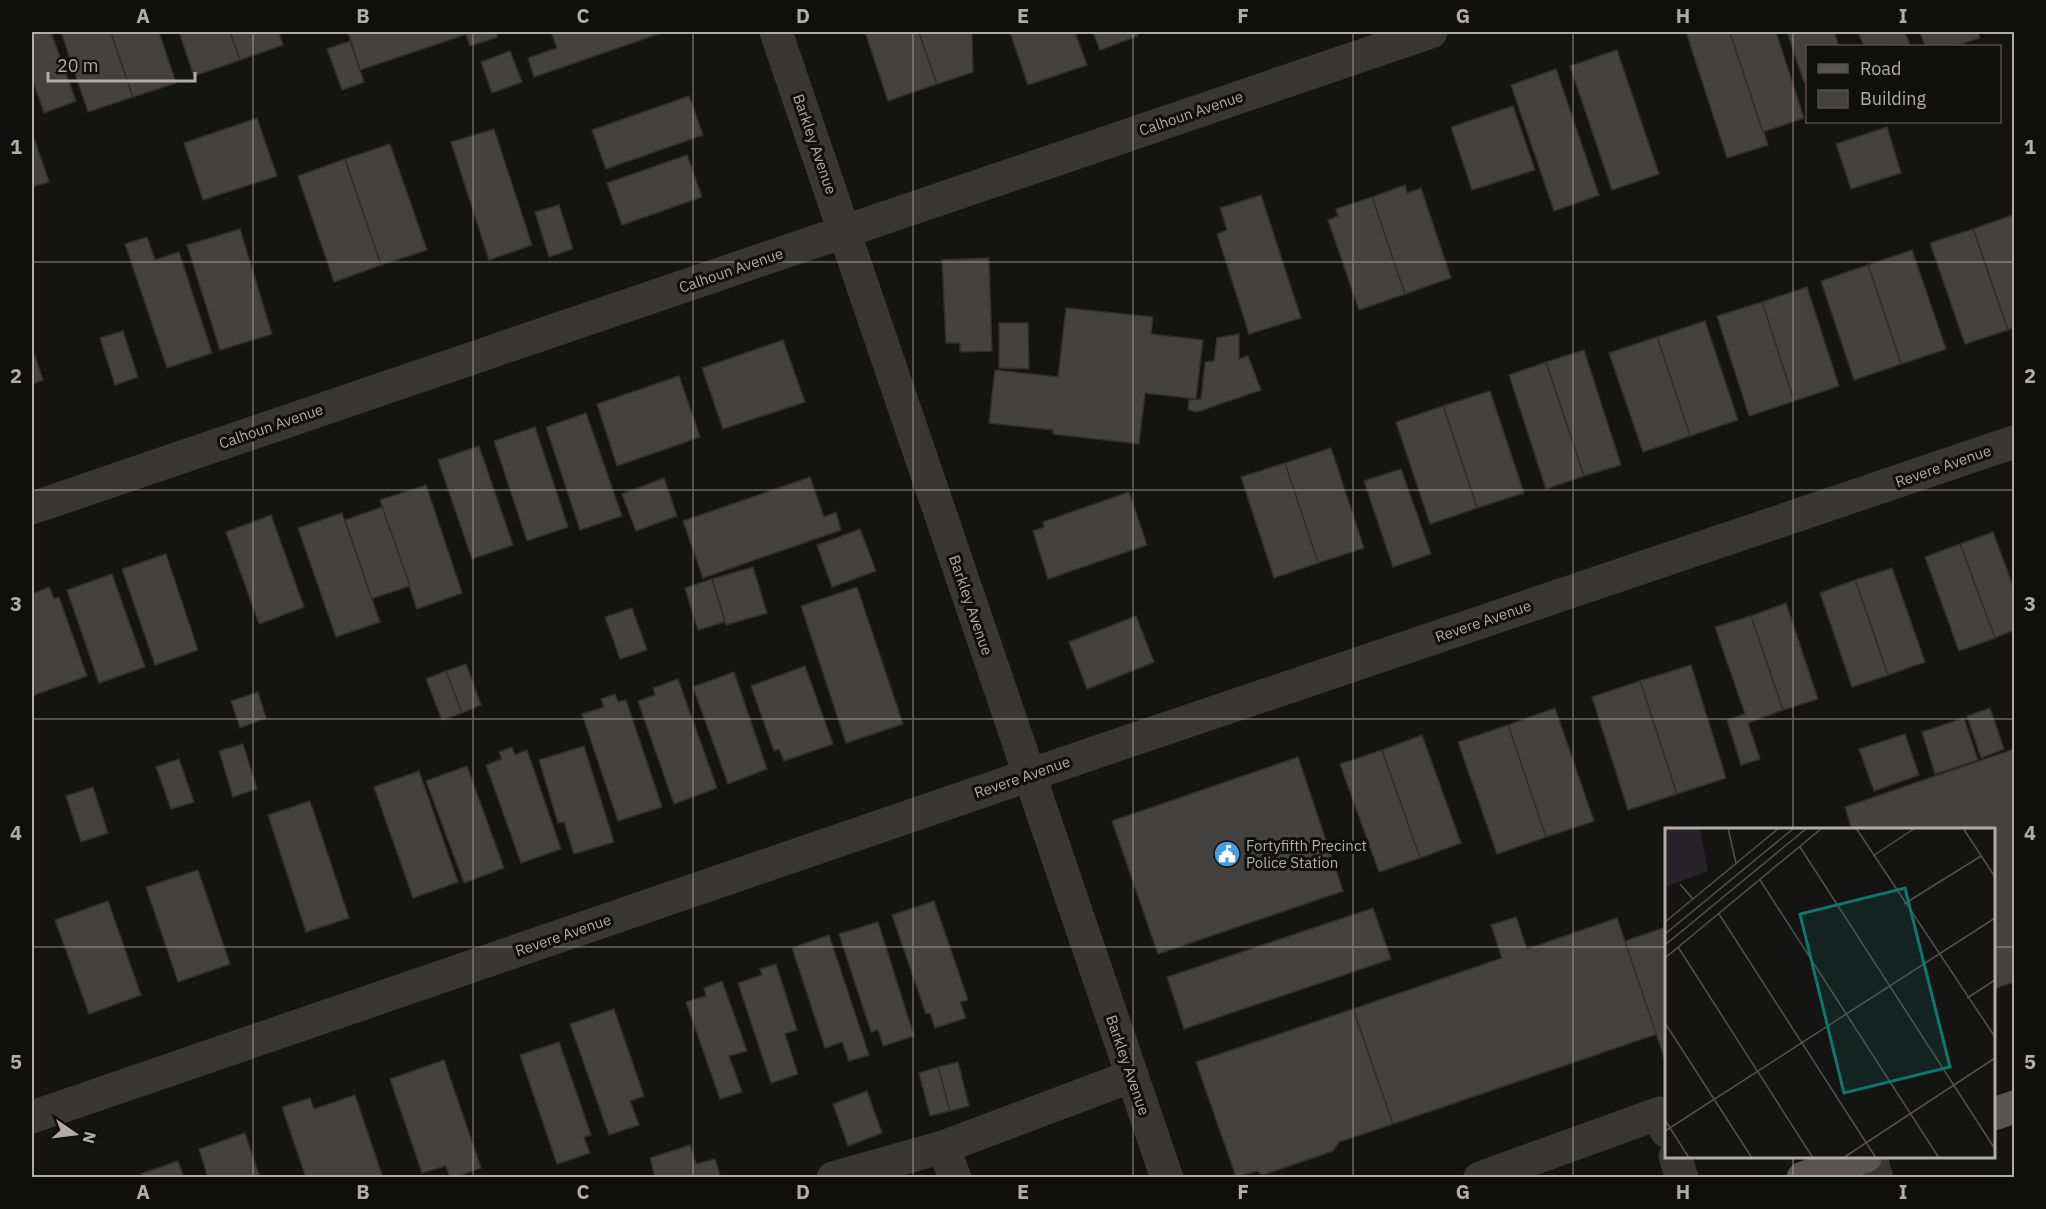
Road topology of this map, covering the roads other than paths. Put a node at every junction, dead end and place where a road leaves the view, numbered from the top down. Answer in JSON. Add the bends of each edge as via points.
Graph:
{"nodes":[{"id":1,"x":776,"y":32,"type":"edge"},
{"id":2,"x":1431,"y":32,"type":"edge"},
{"id":3,"x":845,"y":231,"type":"junction"},
{"id":4,"x":2014,"y":442,"type":"edge"},
{"id":5,"x":32,"y":508,"type":"edge"},
{"id":6,"x":1029,"y":775,"type":"junction"},
{"id":7,"x":1132,"y":1076,"type":"junction"},
{"id":8,"x":2014,"y":1107,"type":"edge"},
{"id":9,"x":1995,"y":1114,"type":"edge"},
{"id":10,"x":32,"y":1117,"type":"edge"},
{"id":11,"x":1665,"y":1128,"type":"edge"},
{"id":12,"x":943,"y":1147,"type":"junction"},
{"id":13,"x":1676,"y":1158,"type":"edge"},
{"id":14,"x":1862,"y":1158,"type":"edge"},
{"id":15,"x":1869,"y":1158,"type":"edge"},
{"id":16,"x":833,"y":1178,"type":"edge"},
{"id":17,"x":955,"y":1178,"type":"edge"},
{"id":18,"x":1167,"y":1178,"type":"edge"},
{"id":19,"x":1480,"y":1178,"type":"edge"},
{"id":20,"x":1682,"y":1178,"type":"edge"},
{"id":21,"x":1803,"y":1178,"type":"edge"},
{"id":22,"x":1877,"y":1178,"type":"edge"}],
"edges":[{"from":1,"to":3,"type":"street","name":"Barkley Avenue"},
{"from":2,"to":3,"type":"street","name":"Calhoun Avenue"},
{"from":3,"to":5,"type":"street","name":"Calhoun Avenue"},
{"from":3,"to":6,"type":"street","name":"Barkley Avenue"},
{"from":4,"to":6,"type":"street","name":"Revere Avenue"},
{"from":6,"to":7,"type":"street","name":"Barkley Avenue"},
{"from":6,"to":10,"type":"street","name":"Revere Avenue"},
{"from":7,"to":12,"type":"street"},
{"from":7,"to":18,"type":"street","name":"Barkley Avenue"},
{"from":8,"to":9,"type":"main road"},
{"from":11,"to":19,"type":"street","via":[[1660,1113]]},
{"from":12,"to":16,"type":"street"},
{"from":12,"to":17,"type":"street"},
{"from":13,"to":20,"type":"street"},
{"from":14,"to":21,"type":"main road"},
{"from":15,"to":22,"type":"street"}]}
